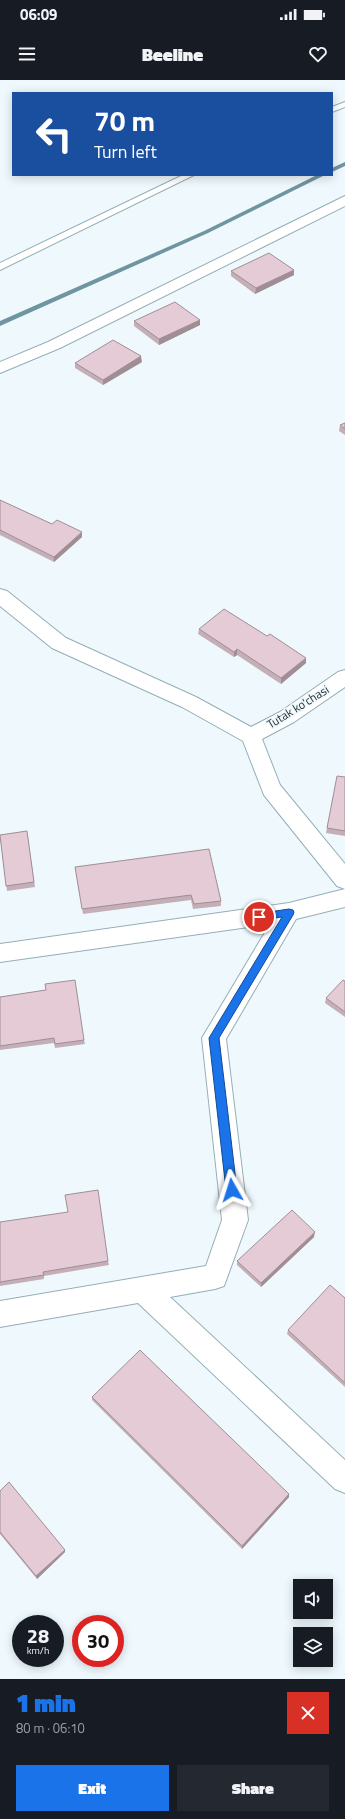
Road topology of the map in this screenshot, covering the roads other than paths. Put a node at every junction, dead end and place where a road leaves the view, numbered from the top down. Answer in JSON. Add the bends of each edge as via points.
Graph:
{"nodes":[{"id":1,"x":345,"y":104,"type":"edge"},
{"id":2,"x":333,"y":110,"type":"edge"},
{"id":3,"x":188,"y":176,"type":"edge"},
{"id":4,"x":345,"y":200,"type":"edge"},
{"id":5,"x":0,"y":267,"type":"edge"},
{"id":6,"x":0,"y":368,"type":"edge"},
{"id":7,"x":0,"y":596,"type":"edge"},
{"id":8,"x":345,"y":677,"type":"edge"},
{"id":9,"x":251,"y":736,"type":"junction"},
{"id":10,"x":345,"y":880,"type":"edge"},
{"id":11,"x":345,"y":898,"type":"edge"},
{"id":12,"x":289,"y":912,"type":"junction"},
{"id":13,"x":0,"y":953,"type":"edge"},
{"id":14,"x":142,"y":1289,"type":"junction"},
{"id":15,"x":0,"y":1314,"type":"edge"},
{"id":16,"x":345,"y":1479,"type":"edge"}],
"edges":[{"from":1,"to":2,"type":"lane"},
{"from":3,"to":5,"type":"lane"},
{"from":4,"to":6,"type":"street","via":[[54,344]]},
{"from":7,"to":9,"type":"street","via":[[59,643],[189,702]]},
{"from":8,"to":9,"type":"street","name":"Tutak ko'chasi","via":[[286,717]]},
{"from":9,"to":10,"type":"street","via":[[271,789]]},
{"from":11,"to":12,"type":"street"},
{"from":12,"to":13,"type":"street"},
{"from":12,"to":14,"type":"street","via":[[214,1038],[235,1220],[215,1277]]},
{"from":14,"to":15,"type":"street"},
{"from":14,"to":16,"type":"street"}]}
